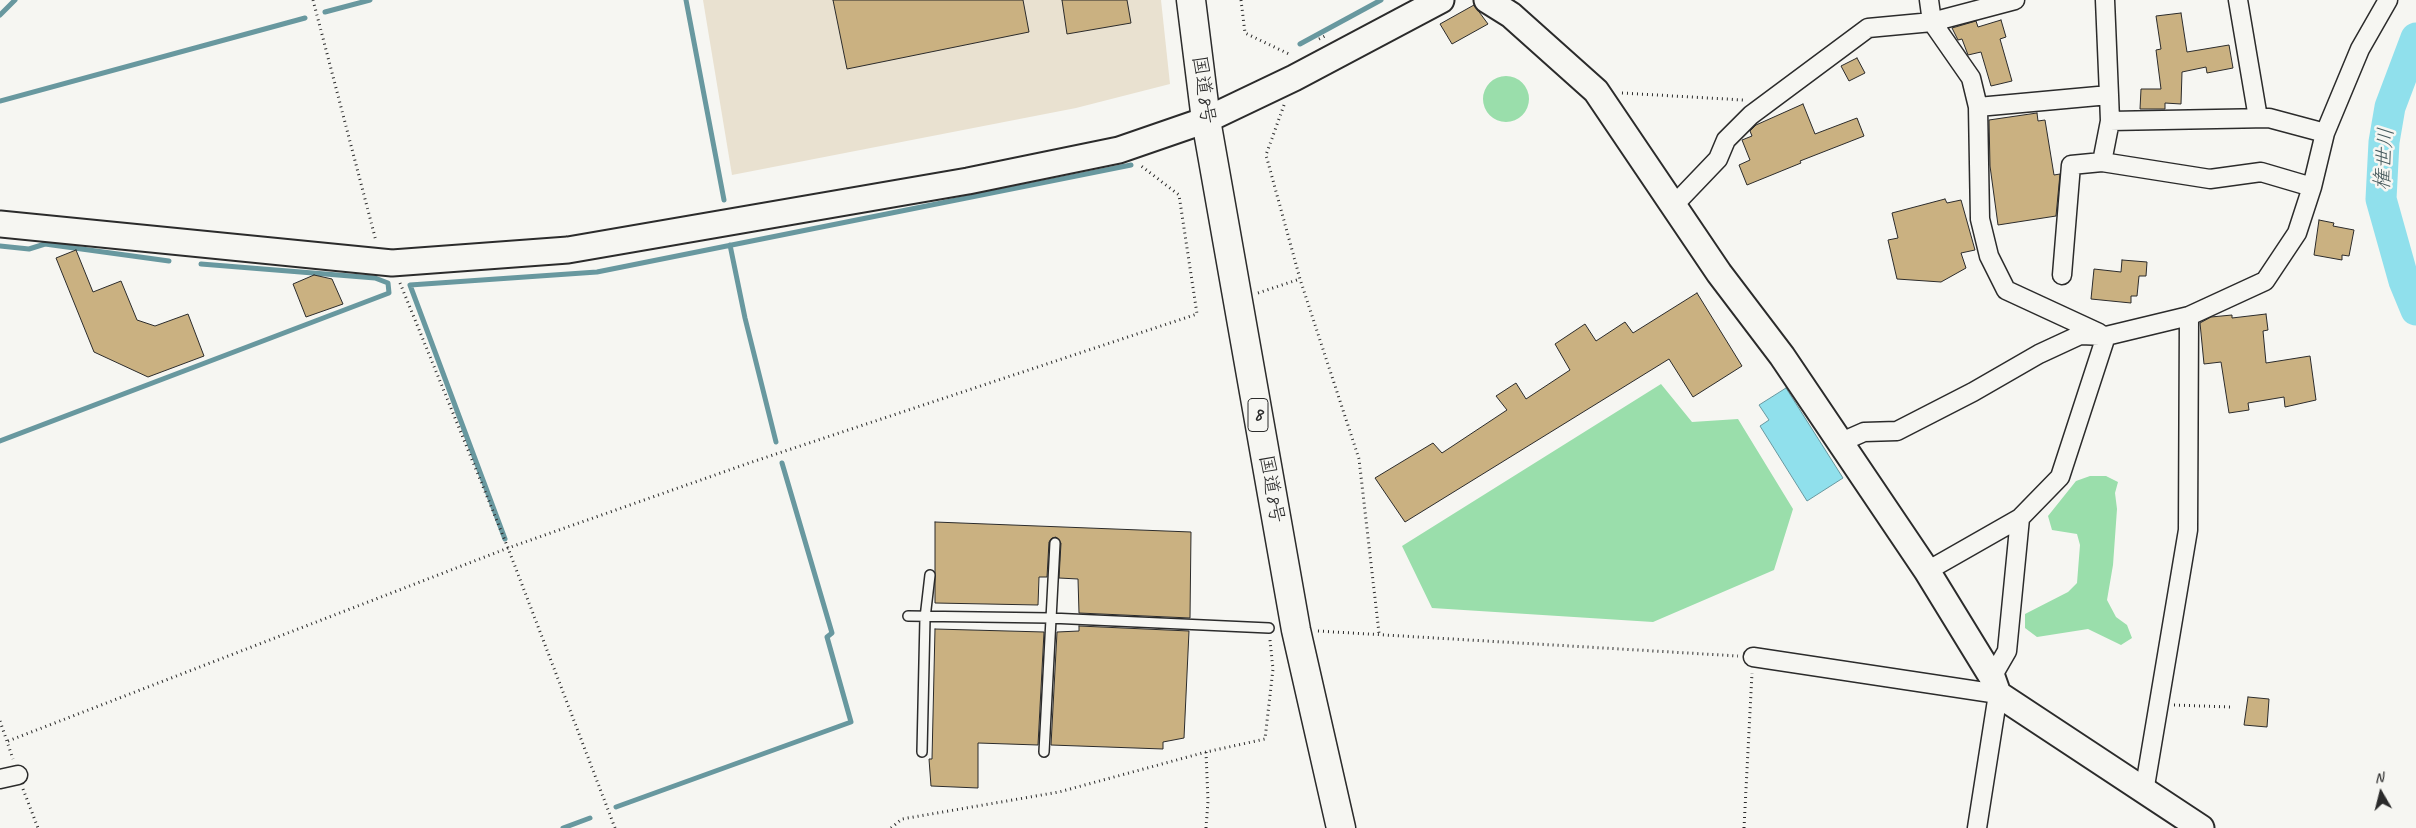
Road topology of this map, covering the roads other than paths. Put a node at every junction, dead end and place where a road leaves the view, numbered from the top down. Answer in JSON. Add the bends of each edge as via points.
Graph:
{"nodes":[{"id":1,"x":1191,"y":0,"type":"edge"},
{"id":2,"x":1441,"y":0,"type":"edge"},
{"id":3,"x":1488,"y":0,"type":"edge"},
{"id":4,"x":1929,"y":0,"type":"edge"},
{"id":5,"x":2015,"y":0,"type":"edge"},
{"id":6,"x":2105,"y":0,"type":"edge"},
{"id":7,"x":2238,"y":0,"type":"edge"},
{"id":8,"x":2388,"y":0,"type":"edge"},
{"id":9,"x":1932,"y":22,"type":"junction"},
{"id":10,"x":2108,"y":95,"type":"junction"},
{"id":11,"x":1978,"y":107,"type":"junction"},
{"id":12,"x":2258,"y":118,"type":"junction"},
{"id":13,"x":1206,"y":120,"type":"junction"},
{"id":14,"x":2110,"y":121,"type":"junction"},
{"id":15,"x":2325,"y":133,"type":"junction"},
{"id":16,"x":2102,"y":162,"type":"junction"},
{"id":17,"x":2312,"y":187,"type":"junction"},
{"id":18,"x":1674,"y":205,"type":"junction"},
{"id":19,"x":0,"y":224,"type":"edge"},
{"id":20,"x":2062,"y":275,"type":"dead end"},
{"id":21,"x":2189,"y":316,"type":"junction"},
{"id":22,"x":2106,"y":336,"type":"junction"},
{"id":23,"x":1839,"y":444,"type":"junction"},
{"id":24,"x":2020,"y":518,"type":"junction"},
{"id":25,"x":1055,"y":544,"type":"dead end"},
{"id":26,"x":1927,"y":571,"type":"junction"},
{"id":27,"x":930,"y":575,"type":"dead end"},
{"id":28,"x":908,"y":616,"type":"dead end"},
{"id":29,"x":925,"y":618,"type":"junction"},
{"id":30,"x":1050,"y":618,"type":"junction"},
{"id":31,"x":1269,"y":628,"type":"road end"},
{"id":32,"x":1753,"y":656,"type":"road end"},
{"id":33,"x":1995,"y":686,"type":"junction"},
{"id":34,"x":922,"y":752,"type":"dead end"},
{"id":35,"x":1044,"y":752,"type":"dead end"},
{"id":36,"x":18,"y":774,"type":"dead end"},
{"id":37,"x":0,"y":779,"type":"edge"},
{"id":38,"x":2144,"y":792,"type":"junction"},
{"id":39,"x":1341,"y":828,"type":"edge"},
{"id":40,"x":1977,"y":828,"type":"edge"},
{"id":41,"x":2200,"y":828,"type":"edge"}],
"edges":[{"from":1,"to":13,"type":"highway","name":"国道8号","number":"8"},
{"from":2,"to":13,"type":"street","via":[[1294,78]]},
{"from":3,"to":18,"type":"street","via":[[1511,15],[1596,91]]},
{"from":4,"to":9,"type":"street"},
{"from":5,"to":9,"type":"street"},
{"from":6,"to":10,"type":"street"},
{"from":7,"to":12,"type":"street"},
{"from":8,"to":15,"type":"street","via":[[2360,49]]},
{"from":9,"to":11,"type":"street","via":[[1971,78]]},
{"from":9,"to":18,"type":"street","via":[[1868,28],[1750,115],[1726,140],[1718,158]]},
{"from":10,"to":11,"type":"street"},
{"from":10,"to":14,"type":"street"},
{"from":11,"to":22,"type":"street","via":[[1980,219],[1989,256],[2006,290]]},
{"from":12,"to":14,"type":"street"},
{"from":12,"to":15,"type":"street","via":[[2292,123]]},
{"from":13,"to":19,"type":"street","via":[[1119,150],[968,181],[568,250],[387,262]]},
{"from":13,"to":39,"type":"highway","name":"国道8号","number":"8","via":[[1296,630]]},
{"from":14,"to":16,"type":"street"},
{"from":15,"to":17,"type":"street"},
{"from":16,"to":17,"type":"street","via":[[2210,178],[2261,172]]},
{"from":16,"to":20,"type":"street","via":[[2071,165]]},
{"from":17,"to":21,"type":"street","via":[[2297,233],[2265,281]]},
{"from":18,"to":23,"type":"street","via":[[1719,273],[1782,356]]},
{"from":21,"to":22,"type":"street"},
{"from":21,"to":38,"type":"street","via":[[2188,530]]},
{"from":22,"to":23,"type":"street","via":[[2080,335],[1897,431],[1864,432]]},
{"from":22,"to":24,"type":"street","via":[[2060,477]]},
{"from":23,"to":26,"type":"street"},
{"from":24,"to":26,"type":"street"},
{"from":24,"to":33,"type":"street","via":[[2007,652]]},
{"from":25,"to":30,"type":"lane"},
{"from":26,"to":33,"type":"street"},
{"from":27,"to":29,"type":"lane"},
{"from":28,"to":29,"type":"lane"},
{"from":29,"to":30,"type":"lane"},
{"from":29,"to":34,"type":"lane"},
{"from":30,"to":31,"type":"lane"},
{"from":30,"to":35,"type":"lane"},
{"from":32,"to":33,"type":"street"},
{"from":33,"to":38,"type":"street"},
{"from":33,"to":40,"type":"street"},
{"from":36,"to":37,"type":"street"},
{"from":38,"to":41,"type":"street"}]}
